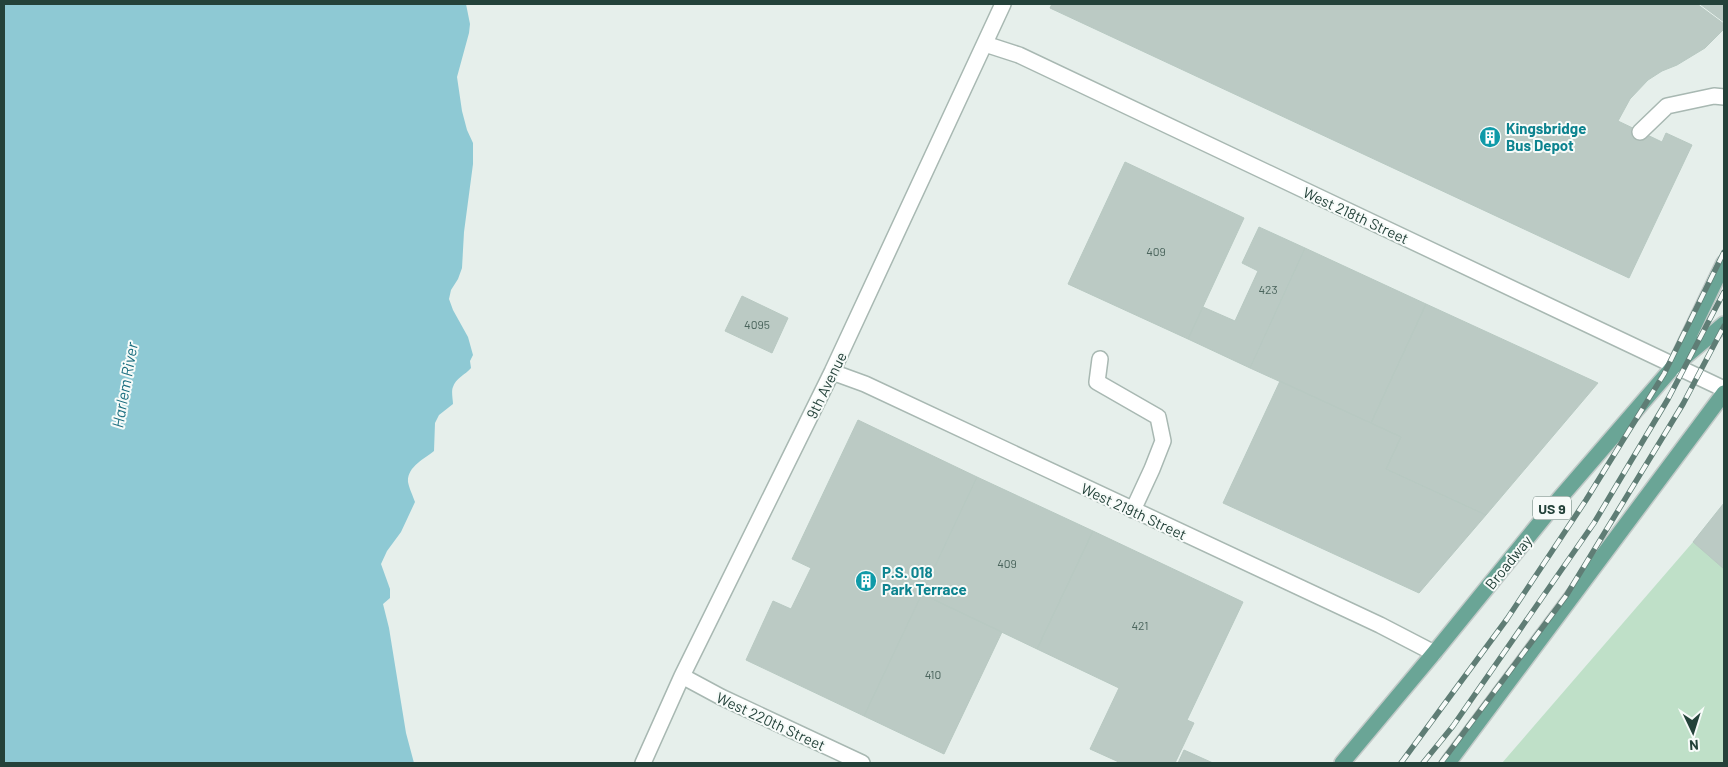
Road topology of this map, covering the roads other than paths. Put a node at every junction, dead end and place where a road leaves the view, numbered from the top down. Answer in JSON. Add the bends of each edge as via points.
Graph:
{"nodes":[{"id":1,"x":1003,"y":4,"type":"edge"},
{"id":2,"x":985,"y":44,"type":"junction"},
{"id":3,"x":1724,"y":97,"type":"edge"},
{"id":4,"x":1640,"y":132,"type":"dead end"},
{"id":5,"x":1724,"y":263,"type":"edge"},
{"id":6,"x":1724,"y":324,"type":"edge"},
{"id":7,"x":1100,"y":359,"type":"dead end"},
{"id":8,"x":1674,"y":366,"type":"junction"},
{"id":9,"x":832,"y":372,"type":"junction"},
{"id":10,"x":1724,"y":391,"type":"edge"},
{"id":11,"x":1133,"y":510,"type":"junction"},
{"id":12,"x":1434,"y":653,"type":"junction"},
{"id":13,"x":682,"y":676,"type":"junction"},
{"id":14,"x":643,"y":763,"type":"edge"},
{"id":15,"x":862,"y":763,"type":"edge"},
{"id":16,"x":1342,"y":763,"type":"edge"},
{"id":17,"x":1448,"y":763,"type":"edge"}],
"edges":[{"from":1,"to":2,"type":"street","name":"9th Avenue"},
{"from":2,"to":8,"type":"street","name":"West 218th Street","via":[[1019,55]]},
{"from":2,"to":9,"type":"street","name":"9th Avenue"},
{"from":3,"to":4,"type":"street","via":[[1714,96],[1667,106]]},
{"from":5,"to":8,"type":"main road"},
{"from":6,"to":8,"type":"main road","name":"Broadway","number":"US 9"},
{"from":7,"to":11,"type":"street","via":[[1097,382],[1158,417],[1162,441]]},
{"from":8,"to":10,"type":"street","name":"West 218th Street"},
{"from":8,"to":12,"type":"main road","name":"Broadway","number":"US 9","via":[[1559,499]]},
{"from":9,"to":11,"type":"street","name":"West 219th Street"},
{"from":9,"to":13,"type":"street","name":"9th Avenue"},
{"from":10,"to":17,"type":"main road"},
{"from":11,"to":12,"type":"street","name":"West 219th Street"},
{"from":12,"to":16,"type":"main road","name":"Broadway","number":"US 9"},
{"from":13,"to":14,"type":"street","name":"9th Avenue"},
{"from":13,"to":15,"type":"street","name":"West 220th Street"}]}
